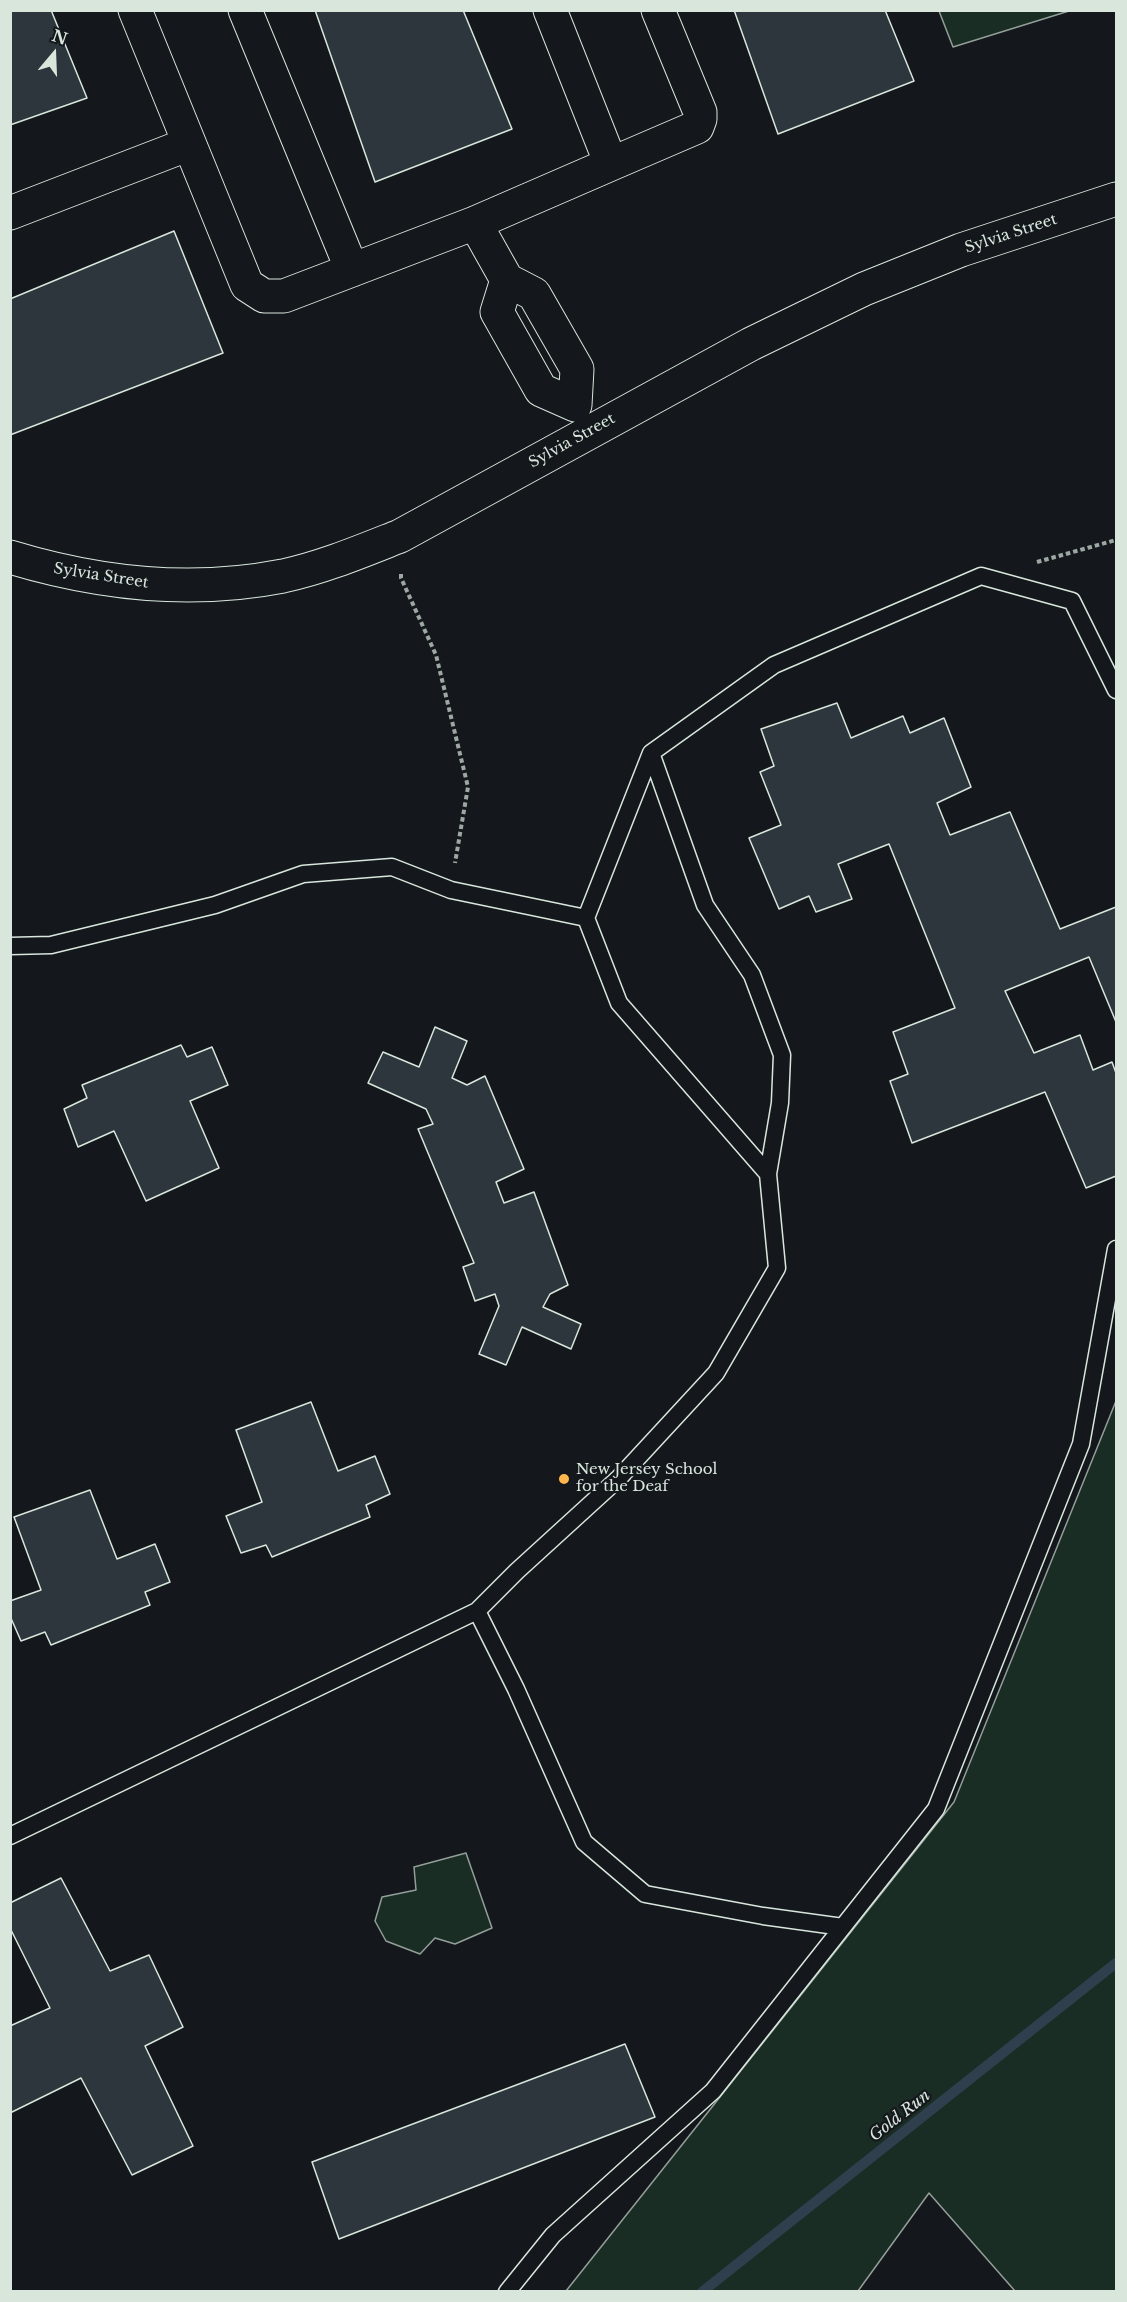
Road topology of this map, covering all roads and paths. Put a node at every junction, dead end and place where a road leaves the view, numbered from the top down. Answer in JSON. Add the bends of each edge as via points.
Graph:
{"nodes":[{"id":1,"x":135,"y":10,"type":"edge"},
{"id":2,"x":245,"y":10,"type":"edge"},
{"id":3,"x":550,"y":10,"type":"edge"},
{"id":4,"x":658,"y":10,"type":"edge"},
{"id":5,"x":189,"y":144,"type":"junction"},
{"id":6,"x":611,"y":164,"type":"junction"},
{"id":7,"x":1116,"y":199,"type":"edge"},
{"id":8,"x":10,"y":213,"type":"edge"},
{"id":9,"x":475,"y":223,"type":"junction"},
{"id":10,"x":352,"y":270,"type":"junction"},
{"id":11,"x":582,"y":418,"type":"junction"},
{"id":12,"x":400,"y":536,"type":"junction"},
{"id":13,"x":1116,"y":540,"type":"edge"},
{"id":14,"x":10,"y":557,"type":"edge"},
{"id":15,"x":981,"y":576,"type":"junction"},
{"id":16,"x":1116,"y":690,"type":"edge"},
{"id":17,"x":651,"y":753,"type":"junction"},
{"id":18,"x":451,"y":890,"type":"junction"},
{"id":19,"x":586,"y":918,"type":"junction"},
{"id":20,"x":10,"y":946,"type":"edge"},
{"id":21,"x":768,"y":1174,"type":"junction"},
{"id":22,"x":1116,"y":1249,"type":"edge"},
{"id":23,"x":477,"y":1611,"type":"junction"},
{"id":24,"x":10,"y":1836,"type":"edge"},
{"id":25,"x":843,"y":1927,"type":"junction"},
{"id":26,"x":507,"y":2292,"type":"edge"}],
"edges":[{"from":1,"to":5,"type":"street"},
{"from":2,"to":10,"type":"street"},
{"from":3,"to":6,"type":"street"},
{"from":4,"to":6,"type":"street","via":[[700,119],[697,127]]},
{"from":5,"to":8,"type":"street"},
{"from":5,"to":10,"type":"street","via":[[247,285],[264,296],[284,296]]},
{"from":6,"to":9,"type":"street"},
{"from":7,"to":11,"type":"street","name":"Sylvia Street","via":[[961,250],[864,289],[741,350]]},
{"from":9,"to":10,"type":"street"},
{"from":9,"to":11,"type":"street","via":[[507,280],[497,312],[541,390]]},
{"from":11,"to":12,"type":"street","name":"Sylvia Street"},
{"from":12,"to":14,"type":"street","name":"Sylvia Street","via":[[343,559],[283,576],[213,585],[151,585],[90,577]]},
{"from":12,"to":18,"type":"path","via":[[401,578],[436,655],[468,787]]},
{"from":13,"to":15,"type":"path"},
{"from":15,"to":16,"type":"lane","via":[[1072,601]]},
{"from":15,"to":17,"type":"lane","via":[[774,665]]},
{"from":17,"to":19,"type":"lane"},
{"from":17,"to":21,"type":"lane","via":[[705,905],[752,975],[782,1055],[780,1103]]},
{"from":18,"to":19,"type":"lane"},
{"from":18,"to":20,"type":"lane","via":[[392,867],[303,874],[204,908],[51,945]]},
{"from":19,"to":21,"type":"lane","via":[[619,1003]]},
{"from":21,"to":23,"type":"lane","via":[[777,1268],[716,1373],[619,1478]]},
{"from":22,"to":25,"type":"lane","via":[[1081,1444],[936,1809]]},
{"from":23,"to":24,"type":"lane"},
{"from":23,"to":25,"type":"lane","via":[[584,1842],[645,1894]]},
{"from":25,"to":26,"type":"lane","via":[[713,2091],[553,2235]]}]}
